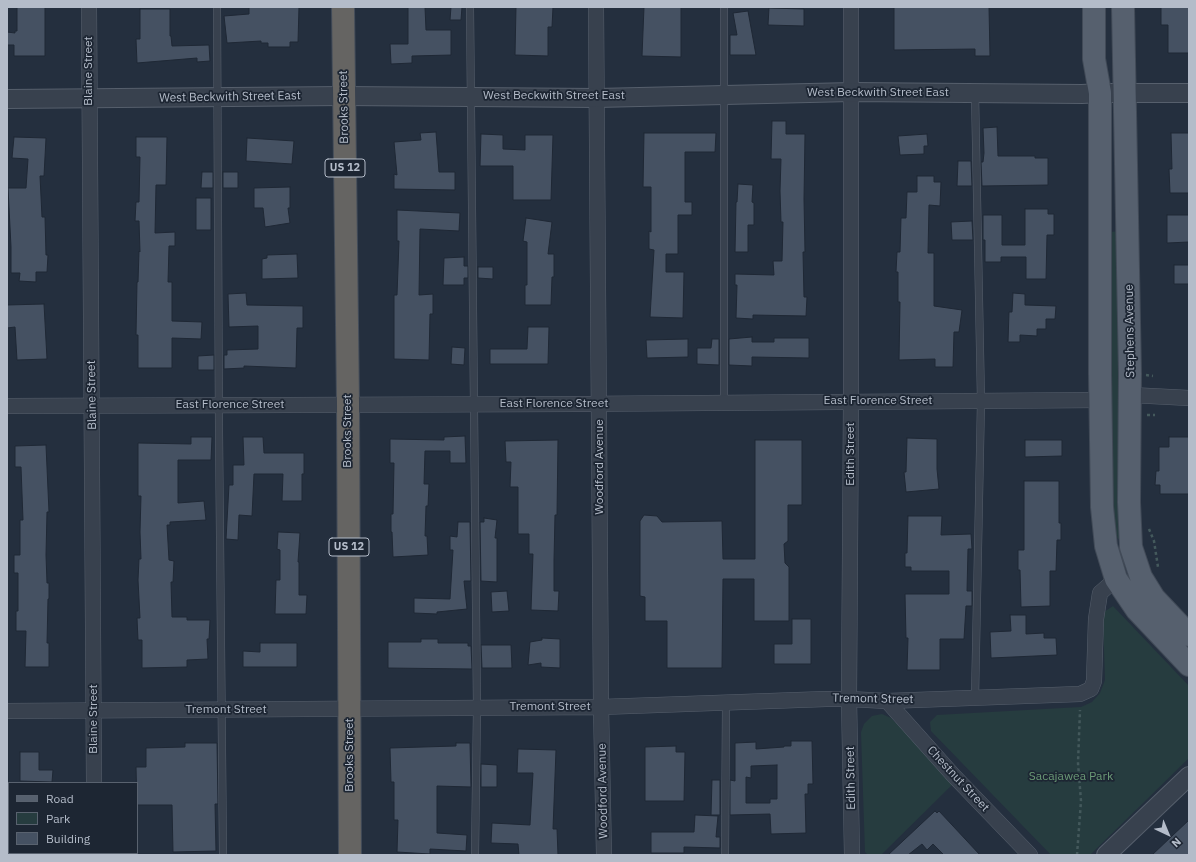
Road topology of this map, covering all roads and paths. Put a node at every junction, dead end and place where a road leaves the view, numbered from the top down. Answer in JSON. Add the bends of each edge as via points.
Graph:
{"nodes":[{"id":1,"x":89,"y":7,"type":"edge"},
{"id":2,"x":217,"y":7,"type":"edge"},
{"id":3,"x":343,"y":7,"type":"edge"},
{"id":4,"x":470,"y":7,"type":"edge"},
{"id":5,"x":596,"y":7,"type":"edge"},
{"id":6,"x":724,"y":7,"type":"edge"},
{"id":7,"x":851,"y":7,"type":"edge"},
{"id":8,"x":1094,"y":7,"type":"edge"},
{"id":9,"x":1123,"y":7,"type":"edge"},
{"id":10,"x":852,"y":92,"type":"junction"},
{"id":11,"x":975,"y":93,"type":"junction"},
{"id":12,"x":1100,"y":93,"type":"junction"},
{"id":13,"x":1126,"y":93,"type":"junction"},
{"id":14,"x":1189,"y":93,"type":"edge"},
{"id":15,"x":724,"y":95,"type":"junction"},
{"id":16,"x":217,"y":96,"type":"junction"},
{"id":17,"x":344,"y":96,"type":"junction"},
{"id":18,"x":471,"y":96,"type":"junction"},
{"id":19,"x":597,"y":98,"type":"junction"},
{"id":20,"x":7,"y":99,"type":"edge"},
{"id":21,"x":89,"y":99,"type":"junction"},
{"id":22,"x":1130,"y":395,"type":"junction"},
{"id":23,"x":1189,"y":398,"type":"edge"},
{"id":24,"x":1101,"y":400,"type":"junction"},
{"id":25,"x":981,"y":401,"type":"junction"},
{"id":26,"x":724,"y":402,"type":"junction"},
{"id":27,"x":851,"y":402,"type":"junction"},
{"id":28,"x":218,"y":404,"type":"junction"},
{"id":29,"x":348,"y":404,"type":"junction"},
{"id":30,"x":474,"y":404,"type":"junction"},
{"id":31,"x":600,"y":404,"type":"junction"},
{"id":32,"x":7,"y":406,"type":"edge"},
{"id":33,"x":92,"y":406,"type":"junction"},
{"id":34,"x":1116,"y":579,"type":"junction"},
{"id":35,"x":1189,"y":635,"type":"edge"},
{"id":36,"x":1189,"y":665,"type":"edge"},
{"id":37,"x":975,"y":698,"type":"junction"},
{"id":38,"x":849,"y":699,"type":"junction"},
{"id":39,"x":887,"y":701,"type":"junction"},
{"id":40,"x":726,"y":703,"type":"junction"},
{"id":41,"x":601,"y":707,"type":"junction"},
{"id":42,"x":477,"y":708,"type":"junction"},
{"id":43,"x":350,"y":709,"type":"junction"},
{"id":44,"x":221,"y":710,"type":"junction"},
{"id":45,"x":1080,"y":710,"type":"dead end"},
{"id":46,"x":7,"y":711,"type":"edge"},
{"id":47,"x":94,"y":711,"type":"junction"},
{"id":48,"x":1189,"y":776,"type":"edge"},
{"id":49,"x":94,"y":782,"type":"edge"},
{"id":50,"x":853,"y":854,"type":"edge"},
{"id":51,"x":223,"y":855,"type":"edge"},
{"id":52,"x":350,"y":855,"type":"edge"},
{"id":53,"x":475,"y":855,"type":"edge"},
{"id":54,"x":604,"y":855,"type":"edge"},
{"id":55,"x":725,"y":855,"type":"edge"},
{"id":56,"x":1030,"y":855,"type":"edge"},
{"id":57,"x":1077,"y":855,"type":"edge"},
{"id":58,"x":1106,"y":855,"type":"edge"}],
"edges":[{"from":1,"to":21,"type":"street","name":"Blaine Street"},
{"from":2,"to":16,"type":"lane"},
{"from":3,"to":17,"type":"highway","name":"Brooks Street","number":"US 12"},
{"from":4,"to":18,"type":"lane"},
{"from":5,"to":19,"type":"street","name":"Woodford Avenue"},
{"from":6,"to":15,"type":"lane"},
{"from":7,"to":10,"type":"street","name":"Edith Street"},
{"from":8,"to":12,"type":"main road","via":[[1094,59]]},
{"from":9,"to":13,"type":"main road","name":"Stephens Avenue"},
{"from":10,"to":11,"type":"street","name":"West Beckwith Street East"},
{"from":10,"to":15,"type":"street","name":"West Beckwith Street East"},
{"from":10,"to":27,"type":"street","name":"Edith Street"},
{"from":11,"to":12,"type":"street","name":"West Beckwith Street East"},
{"from":11,"to":25,"type":"lane"},
{"from":12,"to":13,"type":"street","name":"West Beckwith Street East"},
{"from":12,"to":24,"type":"main road"},
{"from":13,"to":14,"type":"street","name":"West Beckwith Street East"},
{"from":13,"to":22,"type":"main road","name":"Stephens Avenue"},
{"from":15,"to":19,"type":"street","name":"West Beckwith Street East"},
{"from":15,"to":26,"type":"lane"},
{"from":16,"to":17,"type":"street","name":"West Beckwith Street East"},
{"from":16,"to":21,"type":"street","name":"West Beckwith Street East"},
{"from":16,"to":28,"type":"lane"},
{"from":17,"to":18,"type":"street","name":"West Beckwith Street East"},
{"from":17,"to":29,"type":"highway","name":"Brooks Street","number":"US 12"},
{"from":18,"to":19,"type":"street","name":"West Beckwith Street East"},
{"from":18,"to":30,"type":"lane"},
{"from":19,"to":31,"type":"street","name":"Woodford Avenue"},
{"from":20,"to":21,"type":"street","name":"West Beckwith Street East"},
{"from":21,"to":33,"type":"street","name":"Blaine Street"},
{"from":22,"to":23,"type":"street"},
{"from":22,"to":35,"type":"main road","name":"Stephens Avenue","via":[[1131,547],[1141,577],[1154,598]]},
{"from":24,"to":25,"type":"street","name":"East Florence Street"},
{"from":24,"to":34,"type":"main road","via":[[1102,507],[1106,546]]},
{"from":25,"to":27,"type":"street","name":"East Florence Street"},
{"from":25,"to":37,"type":"lane"},
{"from":26,"to":27,"type":"street","name":"East Florence Street"},
{"from":26,"to":31,"type":"street","name":"East Florence Street"},
{"from":27,"to":38,"type":"street","name":"Edith Street"},
{"from":28,"to":29,"type":"street","name":"East Florence Street"},
{"from":28,"to":33,"type":"street","name":"East Florence Street"},
{"from":28,"to":44,"type":"lane"},
{"from":29,"to":30,"type":"street","name":"East Florence Street"},
{"from":29,"to":43,"type":"highway","name":"Brooks Street","number":"US 12"},
{"from":30,"to":31,"type":"street","name":"East Florence Street"},
{"from":30,"to":42,"type":"lane"},
{"from":31,"to":41,"type":"street","name":"Woodford Avenue"},
{"from":32,"to":33,"type":"street","name":"East Florence Street"},
{"from":33,"to":47,"type":"street","name":"Blaine Street"},
{"from":34,"to":36,"type":"main road","via":[[1137,610]]},
{"from":34,"to":37,"type":"street","name":"Tremont Street","via":[[1100,593],[1096,619],[1095,671],[1091,689],[1080,694]]},
{"from":37,"to":39,"type":"street","name":"Tremont Street"},
{"from":38,"to":39,"type":"street","name":"Tremont Street"},
{"from":38,"to":40,"type":"street","name":"Tremont Street"},
{"from":38,"to":50,"type":"street","name":"Edith Street"},
{"from":39,"to":56,"type":"street","name":"Chestnut Street"},
{"from":40,"to":41,"type":"street","name":"Tremont Street"},
{"from":40,"to":55,"type":"lane"},
{"from":41,"to":42,"type":"street","name":"Tremont Street"},
{"from":41,"to":54,"type":"street","name":"Woodford Avenue"},
{"from":42,"to":43,"type":"street","name":"Tremont Street"},
{"from":42,"to":53,"type":"lane"},
{"from":43,"to":44,"type":"street","name":"Tremont Street"},
{"from":43,"to":52,"type":"highway","name":"Brooks Street","number":"US 12"},
{"from":44,"to":47,"type":"street","name":"Tremont Street"},
{"from":44,"to":51,"type":"lane"},
{"from":45,"to":57,"type":"path","via":[[1078,763],[1081,801]]},
{"from":46,"to":47,"type":"street","name":"Tremont Street"},
{"from":47,"to":49,"type":"street","name":"Blaine Street"},
{"from":48,"to":58,"type":"street"}]}
